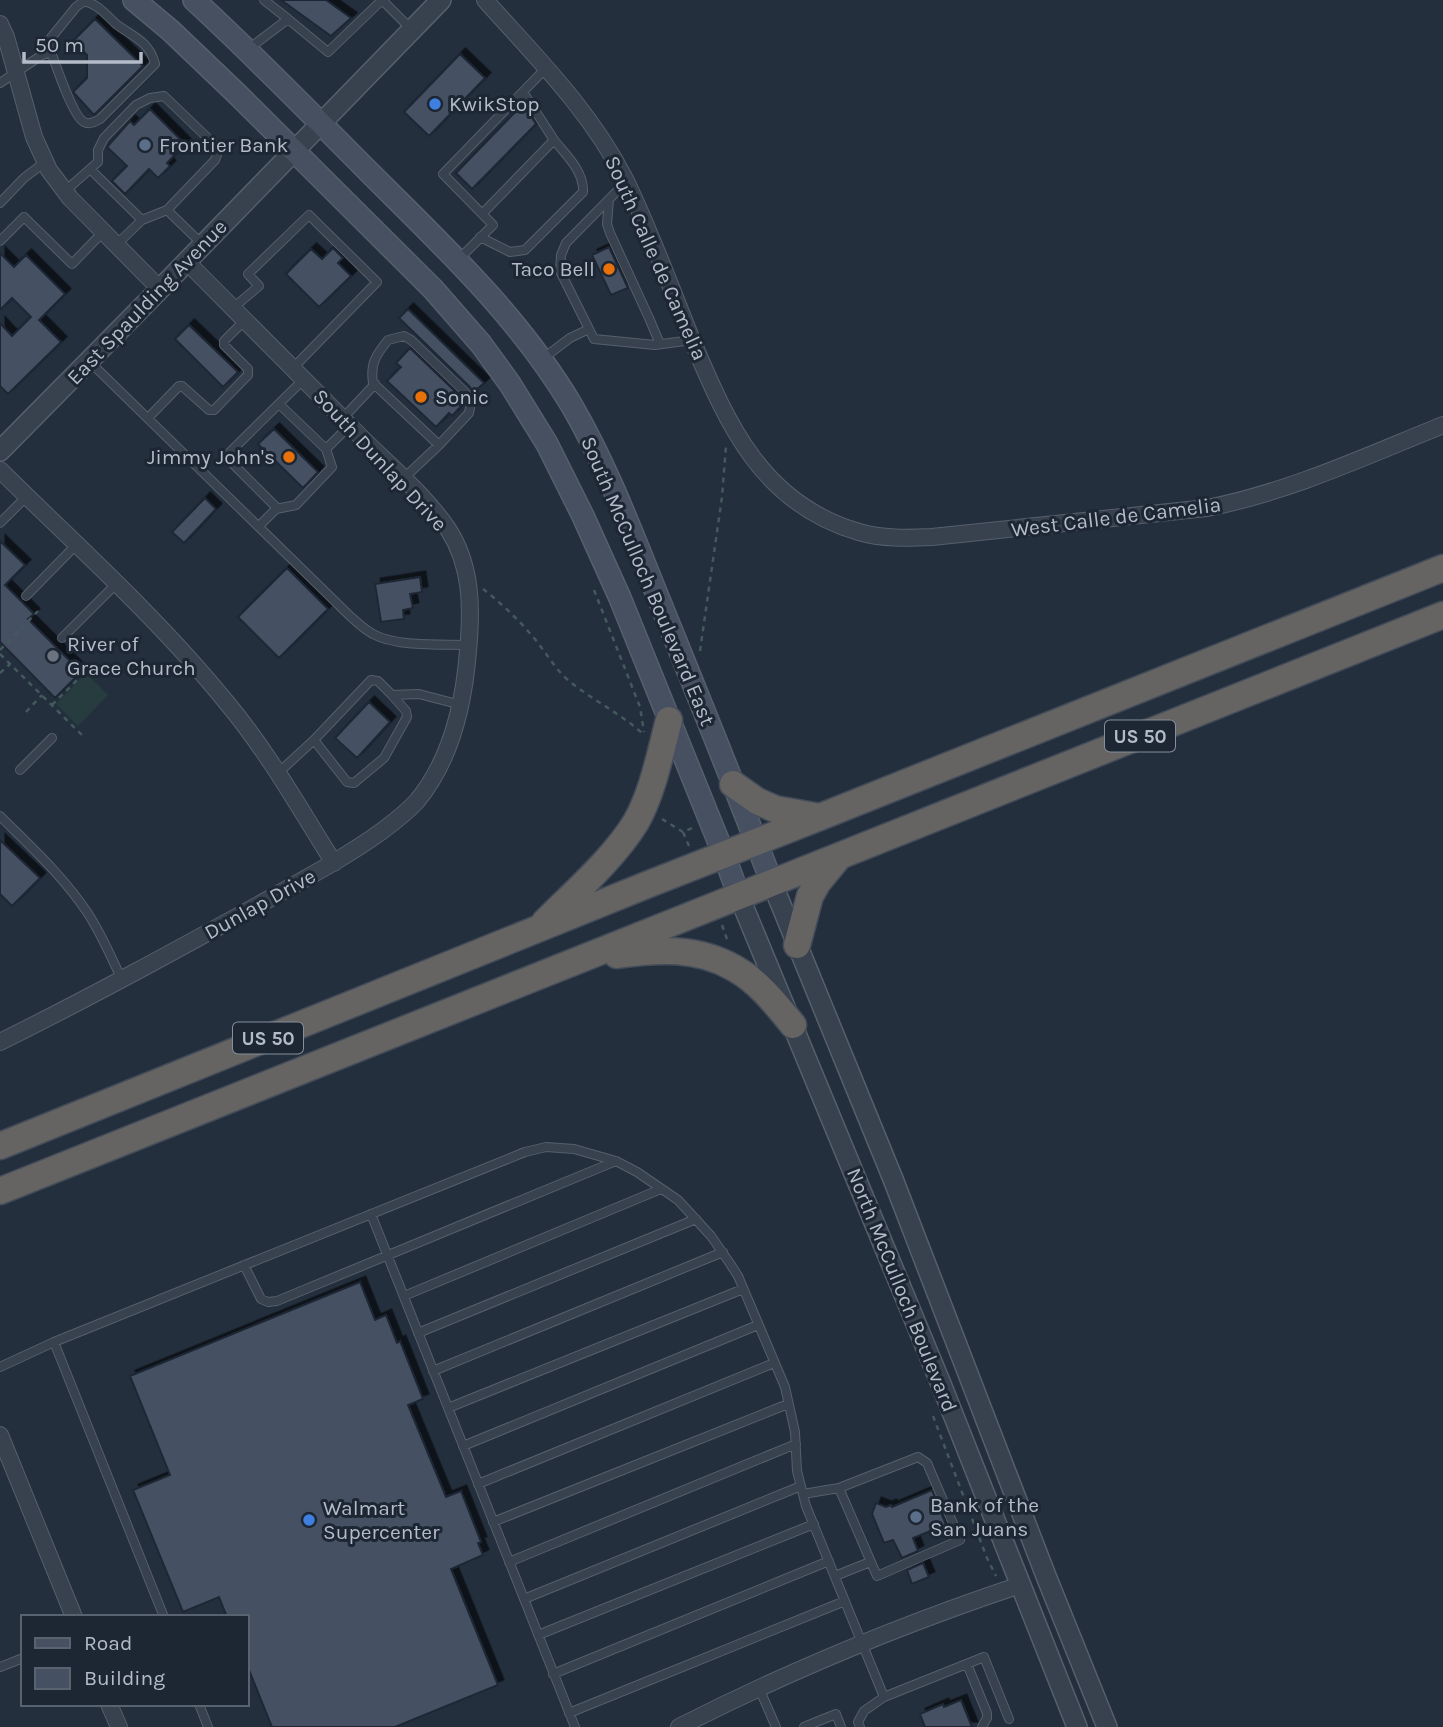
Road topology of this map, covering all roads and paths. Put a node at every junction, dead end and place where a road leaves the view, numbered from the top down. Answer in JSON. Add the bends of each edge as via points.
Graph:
{"nodes":[{"id":1,"x":134,"y":0,"type":"edge"},
{"id":2,"x":194,"y":0,"type":"edge"},
{"id":3,"x":264,"y":0,"type":"edge"},
{"id":4,"x":382,"y":0,"type":"edge"},
{"id":5,"x":441,"y":0,"type":"edge"},
{"id":6,"x":485,"y":0,"type":"edge"},
{"id":7,"x":288,"y":19,"type":"junction"},
{"id":8,"x":0,"y":24,"type":"edge"},
{"id":9,"x":411,"y":29,"type":"junction"},
{"id":10,"x":247,"y":50,"type":"junction"},
{"id":11,"x":51,"y":52,"type":"junction"},
{"id":12,"x":546,"y":68,"type":"junction"},
{"id":13,"x":16,"y":72,"type":"junction"},
{"id":14,"x":0,"y":83,"type":"edge"},
{"id":15,"x":523,"y":92,"type":"junction"},
{"id":16,"x":320,"y":124,"type":"junction"},
{"id":17,"x":554,"y":140,"type":"junction"},
{"id":18,"x":293,"y":151,"type":"junction"},
{"id":19,"x":45,"y":162,"type":"junction"},
{"id":20,"x":90,"y":169,"type":"junction"},
{"id":21,"x":626,"y":182,"type":"junction"},
{"id":22,"x":64,"y":192,"type":"junction"},
{"id":23,"x":609,"y":199,"type":"junction"},
{"id":24,"x":0,"y":203,"type":"edge"},
{"id":25,"x":166,"y":209,"type":"junction"},
{"id":26,"x":482,"y":214,"type":"junction"},
{"id":27,"x":142,"y":220,"type":"junction"},
{"id":28,"x":103,"y":232,"type":"junction"},
{"id":29,"x":480,"y":237,"type":"junction"},
{"id":30,"x":0,"y":241,"type":"edge"},
{"id":31,"x":117,"y":245,"type":"junction"},
{"id":32,"x":203,"y":245,"type":"junction"},
{"id":33,"x":458,"y":260,"type":"junction"},
{"id":34,"x":187,"y":261,"type":"junction"},
{"id":35,"x":160,"y":289,"type":"junction"},
{"id":36,"x":239,"y":314,"type":"junction"},
{"id":37,"x":589,"y":329,"type":"junction"},
{"id":38,"x":692,"y":340,"type":"junction"},
{"id":39,"x":660,"y":344,"type":"junction"},
{"id":40,"x":541,"y":360,"type":"junction"},
{"id":41,"x":89,"y":361,"type":"junction"},
{"id":42,"x":299,"y":374,"type":"junction"},
{"id":43,"x":375,"y":384,"type":"junction"},
{"id":44,"x":279,"y":404,"type":"junction"},
{"id":45,"x":727,"y":417,"type":"junction"},
{"id":46,"x":148,"y":418,"type":"junction"},
{"id":47,"x":346,"y":421,"type":"junction"},
{"id":48,"x":1443,"y":425,"type":"edge"},
{"id":49,"x":439,"y":445,"type":"junction"},
{"id":50,"x":326,"y":449,"type":"junction"},
{"id":51,"x":0,"y":451,"type":"edge"},
{"id":52,"x":0,"y":470,"type":"edge"},
{"id":53,"x":403,"y":479,"type":"junction"},
{"id":54,"x":27,"y":496,"type":"junction"},
{"id":55,"x":276,"y":509,"type":"junction"},
{"id":56,"x":820,"y":516,"type":"joint"},
{"id":57,"x":0,"y":523,"type":"edge"},
{"id":58,"x":259,"y":526,"type":"junction"},
{"id":59,"x":76,"y":545,"type":"junction"},
{"id":60,"x":1443,"y":568,"type":"edge"},
{"id":61,"x":467,"y":575,"type":"junction"},
{"id":62,"x":116,"y":584,"type":"junction"},
{"id":63,"x":595,"y":590,"type":"dead end"},
{"id":64,"x":26,"y":596,"type":"dead end"},
{"id":65,"x":38,"y":611,"type":"dead end"},
{"id":66,"x":1443,"y":615,"type":"edge"},
{"id":67,"x":62,"y":638,"type":"dead end"},
{"id":68,"x":469,"y":645,"type":"junction"},
{"id":69,"x":0,"y":652,"type":"edge"},
{"id":70,"x":699,"y":653,"type":"dead end"},
{"id":71,"x":10,"y":664,"type":"junction"},
{"id":72,"x":0,"y":673,"type":"edge"},
{"id":73,"x":84,"y":673,"type":"dead end"},
{"id":74,"x":42,"y":695,"type":"junction"},
{"id":75,"x":392,"y":695,"type":"junction"},
{"id":76,"x":52,"y":705,"type":"junction"},
{"id":77,"x":461,"y":705,"type":"junction"},
{"id":78,"x":26,"y":712,"type":"dead end"},
{"id":79,"x":670,"y":720,"type":"junction"},
{"id":80,"x":52,"y":738,"type":"dead end"},
{"id":81,"x":85,"y":738,"type":"dead end"},
{"id":82,"x":314,"y":740,"type":"junction"},
{"id":83,"x":20,"y":770,"type":"dead end"},
{"id":84,"x":277,"y":774,"type":"junction"},
{"id":85,"x":733,"y":784,"type":"junction"},
{"id":86,"x":0,"y":816,"type":"edge"},
{"id":87,"x":820,"y":817,"type":"junction"},
{"id":88,"x":661,"y":818,"type":"dead end"},
{"id":89,"x":696,"y":827,"type":"dead end"},
{"id":90,"x":683,"y":832,"type":"junction"},
{"id":91,"x":756,"y":842,"type":"junction"},
{"id":92,"x":691,"y":852,"type":"dead end"},
{"id":93,"x":724,"y":855,"type":"junction"},
{"id":94,"x":838,"y":858,"type":"junction"},
{"id":95,"x":334,"y":863,"type":"junction"},
{"id":96,"x":772,"y":883,"type":"junction"},
{"id":97,"x":738,"y":896,"type":"junction"},
{"id":98,"x":720,"y":921,"type":"dead end"},
{"id":99,"x":537,"y":931,"type":"junction"},
{"id":100,"x":730,"y":945,"type":"dead end"},
{"id":101,"x":797,"y":945,"type":"junction"},
{"id":102,"x":577,"y":961,"type":"junction"},
{"id":103,"x":122,"y":980,"type":"junction"},
{"id":104,"x":793,"y":1025,"type":"junction"},
{"id":105,"x":0,"y":1042,"type":"edge"},
{"id":106,"x":0,"y":1146,"type":"edge"},
{"id":107,"x":616,"y":1161,"type":"junction"},
{"id":108,"x":661,"y":1189,"type":"junction"},
{"id":109,"x":0,"y":1191,"type":"edge"},
{"id":110,"x":371,"y":1214,"type":"junction"},
{"id":111,"x":696,"y":1219,"type":"junction"},
{"id":112,"x":723,"y":1252,"type":"junction"},
{"id":113,"x":387,"y":1256,"type":"junction"},
{"id":114,"x":244,"y":1265,"type":"junction"},
{"id":115,"x":743,"y":1289,"type":"junction"},
{"id":116,"x":404,"y":1297,"type":"junction"},
{"id":117,"x":758,"y":1325,"type":"junction"},
{"id":118,"x":418,"y":1333,"type":"junction"},
{"id":119,"x":54,"y":1342,"type":"junction"},
{"id":120,"x":774,"y":1363,"type":"junction"},
{"id":121,"x":0,"y":1367,"type":"edge"},
{"id":122,"x":433,"y":1371,"type":"junction"},
{"id":123,"x":789,"y":1404,"type":"junction"},
{"id":124,"x":448,"y":1408,"type":"junction"},
{"id":125,"x":936,"y":1424,"type":"dead end"},
{"id":126,"x":0,"y":1435,"type":"edge"},
{"id":127,"x":796,"y":1444,"type":"junction"},
{"id":128,"x":463,"y":1446,"type":"junction"},
{"id":129,"x":478,"y":1483,"type":"junction"},
{"id":130,"x":839,"y":1488,"type":"junction"},
{"id":131,"x":802,"y":1490,"type":"junction"},
{"id":132,"x":493,"y":1522,"type":"junction"},
{"id":133,"x":814,"y":1524,"type":"junction"},
{"id":134,"x":987,"y":1558,"type":"dead end"},
{"id":135,"x":829,"y":1561,"type":"junction"},
{"id":136,"x":509,"y":1562,"type":"junction"},
{"id":137,"x":870,"y":1562,"type":"junction"},
{"id":138,"x":835,"y":1576,"type":"junction"},
{"id":139,"x":1046,"y":1576,"type":"junction"},
{"id":140,"x":1020,"y":1585,"type":"junction"},
{"id":141,"x":524,"y":1599,"type":"junction"},
{"id":142,"x":845,"y":1601,"type":"junction"},
{"id":143,"x":73,"y":1615,"type":"edge"},
{"id":144,"x":163,"y":1615,"type":"edge"},
{"id":145,"x":538,"y":1636,"type":"junction"},
{"id":146,"x":862,"y":1643,"type":"junction"},
{"id":147,"x":21,"y":1659,"type":"edge"},
{"id":148,"x":967,"y":1664,"type":"junction"},
{"id":149,"x":0,"y":1667,"type":"edge"},
{"id":150,"x":553,"y":1674,"type":"junction"},
{"id":151,"x":759,"y":1687,"type":"junction"},
{"id":152,"x":884,"y":1697,"type":"junction"},
{"id":153,"x":110,"y":1706,"type":"edge"},
{"id":154,"x":200,"y":1706,"type":"edge"},
{"id":155,"x":569,"y":1713,"type":"junction"},
{"id":156,"x":1009,"y":1719,"type":"dead end"},
{"id":157,"x":119,"y":1727,"type":"edge"},
{"id":158,"x":208,"y":1727,"type":"edge"},
{"id":159,"x":575,"y":1727,"type":"edge"},
{"id":160,"x":679,"y":1727,"type":"edge"},
{"id":161,"x":776,"y":1727,"type":"edge"},
{"id":162,"x":804,"y":1727,"type":"edge"},
{"id":163,"x":841,"y":1727,"type":"edge"},
{"id":164,"x":860,"y":1727,"type":"edge"},
{"id":165,"x":982,"y":1727,"type":"edge"},
{"id":166,"x":1077,"y":1727,"type":"edge"},
{"id":167,"x":1107,"y":1727,"type":"edge"}],
"edges":[{"from":1,"to":18,"type":"main road","name":"South McCulloch Boulevard East"},
{"from":2,"to":10,"type":"main road","name":"South McCulloch Boulevard East"},
{"from":3,"to":7,"type":"lane"},
{"from":4,"to":7,"type":"lane","via":[[328,52]]},
{"from":4,"to":9,"type":"lane"},
{"from":5,"to":9,"type":"street","name":"East Spaulding Avenue"},
{"from":6,"to":12,"type":"street","name":"South Calle de Camelia"},
{"from":7,"to":10,"type":"lane"},
{"from":8,"to":13,"type":"street"},
{"from":9,"to":16,"type":"street","name":"East Spaulding Avenue"},
{"from":10,"to":16,"type":"main road","name":"South McCulloch Boulevard East"},
{"from":11,"to":11,"type":"lane","via":[[75,114],[92,123],[155,64],[143,43],[100,8],[84,1],[50,39]]},
{"from":11,"to":13,"type":"lane"},
{"from":12,"to":15,"type":"lane"},
{"from":12,"to":21,"type":"street","name":"South Calle de Camelia","via":[[598,132]]},
{"from":13,"to":14,"type":"lane"},
{"from":13,"to":19,"type":"street"},
{"from":15,"to":17,"type":"lane"},
{"from":15,"to":26,"type":"lane","via":[[443,174]]},
{"from":16,"to":18,"type":"street","name":"East Spaulding Avenue"},
{"from":16,"to":33,"type":"main road","name":"South McCulloch Boulevard East"},
{"from":17,"to":26,"type":"lane"},
{"from":17,"to":29,"type":"lane","via":[[580,174],[583,191],[525,250],[509,251]]},
{"from":18,"to":32,"type":"street","name":"East Spaulding Avenue"},
{"from":18,"to":79,"type":"main road","name":"South McCulloch Boulevard East","via":[[433,289],[510,384],[583,516]]},
{"from":19,"to":22,"type":"street"},
{"from":19,"to":24,"type":"lane"},
{"from":20,"to":22,"type":"lane"},
{"from":20,"to":25,"type":"lane","via":[[104,138],[120,121],[150,98],[164,96],[218,152]]},
{"from":20,"to":27,"type":"lane"},
{"from":21,"to":23,"type":"lane"},
{"from":21,"to":38,"type":"street","name":"South Calle de Camelia"},
{"from":22,"to":28,"type":"street"},
{"from":23,"to":37,"type":"lane","via":[[566,243],[561,255],[560,271]]},
{"from":23,"to":39,"type":"lane","via":[[610,233]]},
{"from":25,"to":27,"type":"lane"},
{"from":25,"to":32,"type":"lane"},
{"from":26,"to":29,"type":"lane","via":[[493,225]]},
{"from":27,"to":31,"type":"lane"},
{"from":28,"to":30,"type":"lane","via":[[72,264],[24,217]]},
{"from":28,"to":31,"type":"street"},
{"from":29,"to":33,"type":"lane"},
{"from":31,"to":35,"type":"street"},
{"from":32,"to":34,"type":"street","name":"East Spaulding Avenue"},
{"from":33,"to":40,"type":"main road","name":"South McCulloch Boulevard East"},
{"from":34,"to":35,"type":"street","name":"East Spaulding Avenue"},
{"from":34,"to":36,"type":"street","name":"South Dunlap Drive"},
{"from":35,"to":41,"type":"street","name":"East Spaulding Avenue"},
{"from":36,"to":42,"type":"street","name":"South Dunlap Drive"},
{"from":36,"to":42,"type":"lane","via":[[260,286],[248,274],[309,215],[377,282]]},
{"from":36,"to":46,"type":"lane","via":[[224,345],[248,369],[248,375],[214,410],[179,386]]},
{"from":37,"to":39,"type":"lane","via":[[594,340]]},
{"from":37,"to":40,"type":"lane"},
{"from":38,"to":39,"type":"lane"},
{"from":38,"to":45,"type":"street","name":"South Calle de Camelia"},
{"from":40,"to":85,"type":"main road","name":"South McCulloch Boulevard East","via":[[571,405],[616,494]]},
{"from":41,"to":46,"type":"lane"},
{"from":41,"to":51,"type":"street","name":"East Spaulding Avenue"},
{"from":42,"to":44,"type":"lane"},
{"from":42,"to":47,"type":"street","name":"South Dunlap Drive"},
{"from":43,"to":47,"type":"lane"},
{"from":43,"to":49,"type":"lane"},
{"from":43,"to":49,"type":"lane","via":[[371,370],[388,340],[404,336],[411,340],[471,402],[469,413]]},
{"from":44,"to":50,"type":"lane"},
{"from":44,"to":55,"type":"lane","via":[[229,453],[232,463]]},
{"from":45,"to":56,"type":"street","name":"South Calle de Camelia","via":[[768,477]]},
{"from":45,"to":70,"type":"path","via":[[722,497]]},
{"from":46,"to":58,"type":"lane"},
{"from":47,"to":50,"type":"lane"},
{"from":47,"to":53,"type":"street","name":"South Dunlap Drive"},
{"from":48,"to":56,"type":"street","name":"West Calle de Camelia","via":[[1275,490],[1207,508],[904,538],[861,533]]},
{"from":49,"to":53,"type":"lane"},
{"from":50,"to":55,"type":"lane","via":[[330,471],[296,505]]},
{"from":52,"to":54,"type":"street"},
{"from":53,"to":61,"type":"street","name":"South Dunlap Drive","via":[[447,528]]},
{"from":54,"to":57,"type":"lane"},
{"from":54,"to":59,"type":"street"},
{"from":55,"to":58,"type":"lane"},
{"from":58,"to":68,"type":"lane","via":[[374,635],[403,642]]},
{"from":59,"to":62,"type":"street"},
{"from":59,"to":64,"type":"lane"},
{"from":60,"to":87,"type":"highway","number":"US 50"},
{"from":61,"to":63,"type":"path","via":[[534,637],[568,679],[645,735],[640,707]]},
{"from":61,"to":68,"type":"street","name":"South Dunlap Drive"},
{"from":62,"to":67,"type":"lane"},
{"from":62,"to":84,"type":"street","via":[[204,675]]},
{"from":65,"to":69,"type":"path"},
{"from":66,"to":94,"type":"highway","number":"US 50"},
{"from":68,"to":77,"type":"street","name":"South Dunlap Drive"},
{"from":69,"to":71,"type":"path"},
{"from":71,"to":72,"type":"path"},
{"from":71,"to":74,"type":"path"},
{"from":73,"to":76,"type":"path"},
{"from":74,"to":76,"type":"path"},
{"from":74,"to":78,"type":"path"},
{"from":75,"to":77,"type":"lane","via":[[419,694]]},
{"from":75,"to":82,"type":"lane","via":[[371,680]]},
{"from":75,"to":82,"type":"lane","via":[[407,717],[384,758],[354,783],[347,782]]},
{"from":76,"to":81,"type":"path"},
{"from":77,"to":95,"type":"street","name":"Dunlap Drive","via":[[446,751],[416,802]]},
{"from":79,"to":93,"type":"main road","name":"South McCulloch Boulevard East"},
{"from":79,"to":99,"type":"highway","via":[[636,822],[617,849]]},
{"from":80,"to":83,"type":"lane"},
{"from":82,"to":84,"type":"lane"},
{"from":84,"to":95,"type":"street"},
{"from":85,"to":87,"type":"highway","via":[[766,805]]},
{"from":85,"to":91,"type":"main road","name":"South McCulloch Boulevard East"},
{"from":86,"to":103,"type":"lane","via":[[61,877],[88,914]]},
{"from":87,"to":91,"type":"highway","number":"US 50"},
{"from":88,"to":90,"type":"path"},
{"from":89,"to":90,"type":"path"},
{"from":90,"to":92,"type":"path"},
{"from":91,"to":93,"type":"highway","number":"US 50"},
{"from":91,"to":96,"type":"main road","name":"South McCulloch Boulevard East"},
{"from":93,"to":97,"type":"main road","name":"North McCulloch Boulevard"},
{"from":93,"to":99,"type":"highway","number":"US 50"},
{"from":94,"to":96,"type":"highway","number":"US 50"},
{"from":94,"to":101,"type":"highway","via":[[810,896]]},
{"from":95,"to":103,"type":"street","name":"Dunlap Drive"},
{"from":96,"to":97,"type":"highway","number":"US 50"},
{"from":96,"to":101,"type":"street","name":"North McCulloch Boulevard"},
{"from":97,"to":102,"type":"highway","number":"US 50"},
{"from":97,"to":104,"type":"street","name":"North McCulloch Boulevard"},
{"from":98,"to":100,"type":"path"},
{"from":99,"to":106,"type":"highway","number":"US 50"},
{"from":101,"to":139,"type":"street","name":"North McCulloch Boulevard"},
{"from":102,"to":104,"type":"highway","via":[[644,951],[698,954],[748,977]]},
{"from":102,"to":109,"type":"highway","number":"US 50"},
{"from":103,"to":105,"type":"street","name":"Dunlap Drive"},
{"from":104,"to":140,"type":"street","name":"North McCulloch Boulevard"},
{"from":107,"to":108,"type":"lane"},
{"from":107,"to":110,"type":"lane","via":[[546,1146]]},
{"from":107,"to":113,"type":"lane"},
{"from":108,"to":111,"type":"lane"},
{"from":108,"to":116,"type":"lane"},
{"from":110,"to":113,"type":"lane"},
{"from":110,"to":114,"type":"lane"},
{"from":111,"to":112,"type":"lane"},
{"from":111,"to":118,"type":"lane"},
{"from":112,"to":115,"type":"lane"},
{"from":112,"to":122,"type":"lane"},
{"from":113,"to":114,"type":"lane","via":[[268,1302],[261,1299]]},
{"from":113,"to":116,"type":"lane"},
{"from":114,"to":119,"type":"lane"},
{"from":115,"to":117,"type":"lane"},
{"from":115,"to":124,"type":"lane"},
{"from":116,"to":118,"type":"lane"},
{"from":117,"to":120,"type":"lane"},
{"from":117,"to":128,"type":"lane"},
{"from":118,"to":122,"type":"lane"},
{"from":119,"to":121,"type":"lane"},
{"from":119,"to":144,"type":"lane"},
{"from":120,"to":123,"type":"lane"},
{"from":120,"to":129,"type":"lane"},
{"from":122,"to":124,"type":"lane"},
{"from":123,"to":127,"type":"lane"},
{"from":123,"to":132,"type":"lane"},
{"from":124,"to":128,"type":"lane"},
{"from":125,"to":134,"type":"path"},
{"from":126,"to":143,"type":"street"},
{"from":127,"to":131,"type":"lane"},
{"from":127,"to":136,"type":"lane"},
{"from":128,"to":129,"type":"lane"},
{"from":129,"to":132,"type":"lane"},
{"from":130,"to":131,"type":"lane"},
{"from":130,"to":137,"type":"lane"},
{"from":130,"to":137,"type":"lane","via":[[918,1457],[927,1463],[960,1540],[877,1576]]},
{"from":131,"to":133,"type":"lane"},
{"from":131,"to":141,"type":"lane"},
{"from":132,"to":136,"type":"lane"},
{"from":133,"to":135,"type":"lane"},
{"from":133,"to":145,"type":"lane"},
{"from":135,"to":138,"type":"lane"},
{"from":135,"to":150,"type":"lane"},
{"from":136,"to":141,"type":"lane"},
{"from":137,"to":138,"type":"lane"},
{"from":138,"to":142,"type":"lane"},
{"from":139,"to":140,"type":"street"},
{"from":139,"to":167,"type":"street","name":"North McCulloch Boulevard"},
{"from":140,"to":146,"type":"street"},
{"from":140,"to":166,"type":"street","name":"North McCulloch Boulevard"},
{"from":141,"to":145,"type":"lane"},
{"from":142,"to":146,"type":"lane"},
{"from":142,"to":155,"type":"lane"},
{"from":145,"to":150,"type":"lane"},
{"from":146,"to":151,"type":"street"},
{"from":146,"to":152,"type":"lane"},
{"from":147,"to":149,"type":"lane"},
{"from":148,"to":152,"type":"lane"},
{"from":148,"to":156,"type":"lane","via":[[984,1657]]},
{"from":148,"to":165,"type":"lane","via":[[987,1713]]},
{"from":150,"to":155,"type":"lane"},
{"from":151,"to":160,"type":"street"},
{"from":151,"to":161,"type":"lane"},
{"from":152,"to":164,"type":"lane","via":[[864,1712]]},
{"from":153,"to":157,"type":"street"},
{"from":154,"to":158,"type":"lane"},
{"from":155,"to":159,"type":"lane"},
{"from":162,"to":163,"type":"lane","via":[[836,1714]]}]}
